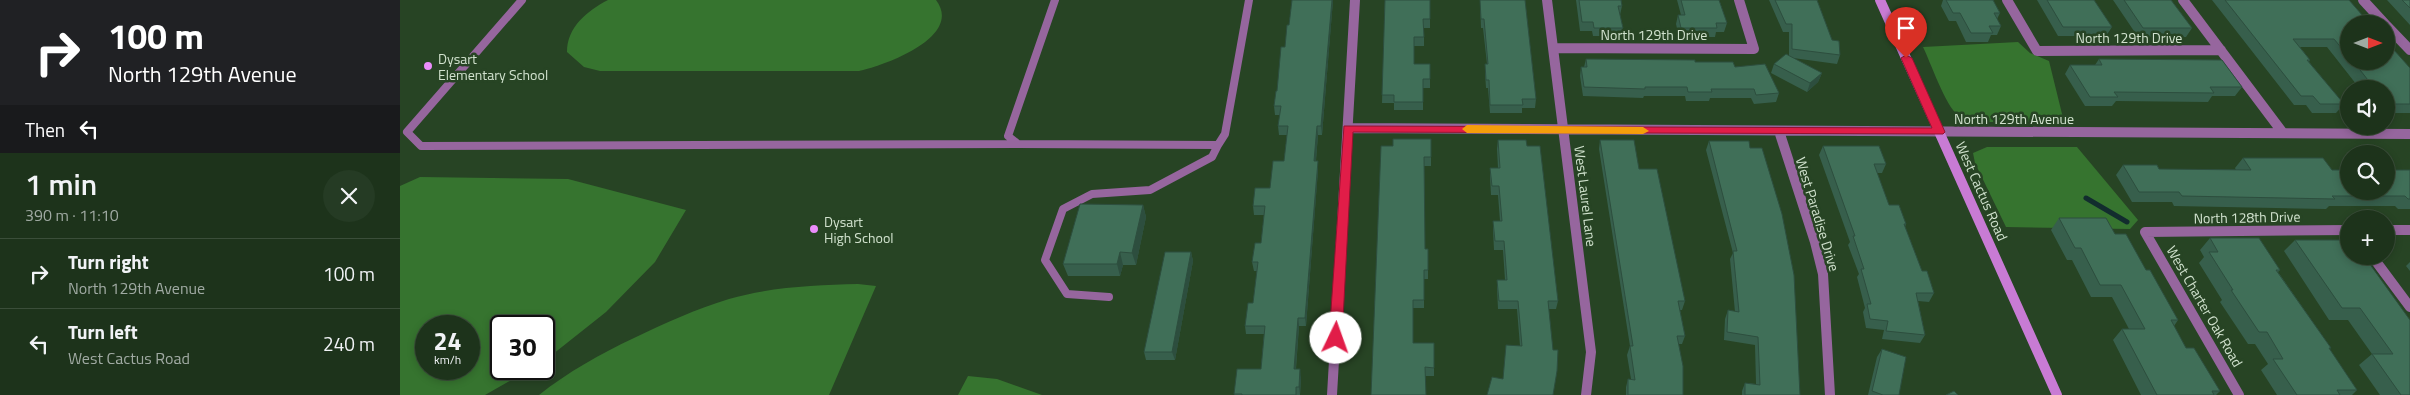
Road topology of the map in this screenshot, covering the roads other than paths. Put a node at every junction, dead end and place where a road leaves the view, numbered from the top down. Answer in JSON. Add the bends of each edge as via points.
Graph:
{"nodes":[{"id":1,"x":522,"y":0,"type":"edge"},
{"id":2,"x":1055,"y":0,"type":"edge"},
{"id":3,"x":1249,"y":0,"type":"edge"},
{"id":4,"x":1355,"y":0,"type":"edge"},
{"id":5,"x":1547,"y":0,"type":"edge"},
{"id":6,"x":1739,"y":0,"type":"edge"},
{"id":7,"x":1880,"y":0,"type":"edge"},
{"id":8,"x":2008,"y":0,"type":"edge"},
{"id":9,"x":2184,"y":0,"type":"edge"},
{"id":10,"x":2363,"y":0,"type":"edge"},
{"id":11,"x":2377,"y":15,"type":"edge"},
{"id":12,"x":2395,"y":34,"type":"edge"},
{"id":13,"x":1553,"y":48,"type":"junction"},
{"id":14,"x":2221,"y":50,"type":"junction"},
{"id":15,"x":2410,"y":50,"type":"edge"},
{"id":16,"x":1348,"y":128,"type":"junction"},
{"id":17,"x":1564,"y":130,"type":"junction"},
{"id":18,"x":1779,"y":132,"type":"junction"},
{"id":19,"x":1939,"y":132,"type":"junction"},
{"id":20,"x":2283,"y":133,"type":"junction"},
{"id":21,"x":2410,"y":134,"type":"edge"},
{"id":22,"x":1018,"y":144,"type":"junction"},
{"id":23,"x":1218,"y":145,"type":"junction"},
{"id":24,"x":2340,"y":230,"type":"edge"},
{"id":25,"x":2395,"y":230,"type":"edge"},
{"id":26,"x":2410,"y":230,"type":"edge"},
{"id":27,"x":2145,"y":232,"type":"joint"},
{"id":28,"x":2379,"y":265,"type":"edge"},
{"id":29,"x":1109,"y":297,"type":"dead end"},
{"id":30,"x":2410,"y":307,"type":"edge"},
{"id":31,"x":1332,"y":395,"type":"edge"},
{"id":32,"x":1586,"y":395,"type":"edge"},
{"id":33,"x":1830,"y":395,"type":"edge"},
{"id":34,"x":2057,"y":395,"type":"edge"},
{"id":35,"x":2239,"y":395,"type":"edge"}],
"edges":[{"from":1,"to":22,"type":"lane","via":[[407,132],[421,146]]},
{"from":2,"to":22,"type":"lane","via":[[1008,136]]},
{"from":3,"to":23,"type":"lane","via":[[1226,134]]},
{"from":4,"to":16,"type":"street"},
{"from":5,"to":13,"type":"street","name":"West Laurel Lane"},
{"from":6,"to":13,"type":"street","name":"North 129th Drive","via":[[1754,48]]},
{"from":7,"to":19,"type":"main road","name":"West Cactus Road"},
{"from":8,"to":14,"type":"street","name":"North 129th Drive","via":[[2037,51]]},
{"from":9,"to":14,"type":"street"},
{"from":10,"to":11,"type":"street"},
{"from":12,"to":15,"type":"street"},
{"from":13,"to":17,"type":"street","name":"West Laurel Lane"},
{"from":14,"to":20,"type":"street"},
{"from":16,"to":17,"type":"street","name":"North 129th Avenue"},
{"from":16,"to":31,"type":"street"},
{"from":17,"to":18,"type":"street","name":"North 129th Avenue"},
{"from":17,"to":32,"type":"street","name":"West Laurel Lane","via":[[1591,352]]},
{"from":18,"to":19,"type":"street","name":"North 129th Avenue"},
{"from":18,"to":33,"type":"street","name":"West Paradise Drive","via":[[1823,274]]},
{"from":19,"to":20,"type":"street","name":"North 129th Avenue"},
{"from":19,"to":34,"type":"main road","name":"West Cactus Road"},
{"from":20,"to":21,"type":"street","name":"North 129th Avenue"},
{"from":22,"to":23,"type":"lane"},
{"from":23,"to":29,"type":"lane","via":[[1212,157],[1150,190],[1092,194],[1064,209],[1045,260],[1067,294]]},
{"from":24,"to":27,"type":"street","name":"North 128th Drive"},
{"from":25,"to":26,"type":"street"},
{"from":27,"to":35,"type":"street","name":"West Charter Oak Road"},
{"from":28,"to":30,"type":"street"}]}
